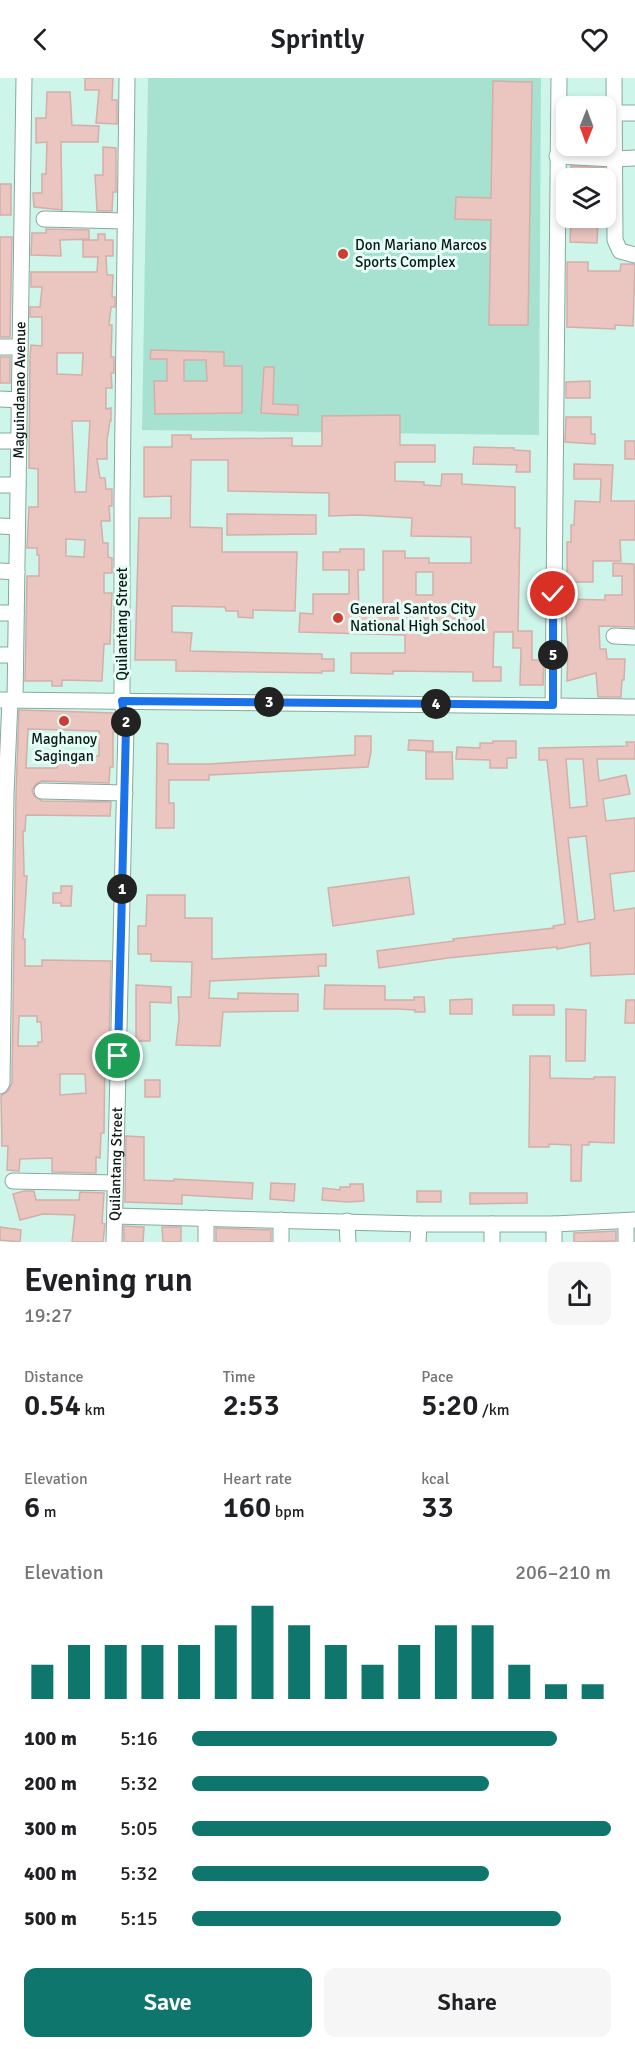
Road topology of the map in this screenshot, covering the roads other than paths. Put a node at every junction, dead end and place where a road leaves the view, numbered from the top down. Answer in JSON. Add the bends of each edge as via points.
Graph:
{"nodes":[{"id":1,"x":24,"y":78,"type":"edge"},
{"id":2,"x":127,"y":78,"type":"edge"},
{"id":3,"x":559,"y":78,"type":"edge"},
{"id":4,"x":614,"y":78,"type":"edge"},
{"id":5,"x":559,"y":96,"type":"edge"},
{"id":6,"x":614,"y":96,"type":"edge"},
{"id":7,"x":616,"y":113,"type":"edge"},
{"id":8,"x":635,"y":113,"type":"edge"},
{"id":9,"x":557,"y":156,"type":"joint"},
{"id":10,"x":613,"y":156,"type":"edge"},
{"id":11,"x":635,"y":158,"type":"edge"},
{"id":12,"x":613,"y":159,"type":"junction"},
{"id":13,"x":44,"y":219,"type":"dead end"},
{"id":14,"x":125,"y":221,"type":"junction"},
{"id":15,"x":635,"y":255,"type":"edge"},
{"id":16,"x":0,"y":347,"type":"edge"},
{"id":17,"x":20,"y":347,"type":"junction"},
{"id":18,"x":0,"y":399,"type":"edge"},
{"id":19,"x":19,"y":400,"type":"junction"},
{"id":20,"x":0,"y":441,"type":"edge"},
{"id":21,"x":19,"y":441,"type":"junction"},
{"id":22,"x":0,"y":485,"type":"edge"},
{"id":23,"x":18,"y":485,"type":"junction"},
{"id":24,"x":0,"y":526,"type":"edge"},
{"id":25,"x":17,"y":526,"type":"junction"},
{"id":26,"x":0,"y":571,"type":"edge"},
{"id":27,"x":16,"y":572,"type":"junction"},
{"id":28,"x":0,"y":613,"type":"edge"},
{"id":29,"x":16,"y":613,"type":"junction"},
{"id":30,"x":614,"y":636,"type":"dead end"},
{"id":31,"x":635,"y":637,"type":"edge"},
{"id":32,"x":8,"y":655,"type":"edge"},
{"id":33,"x":8,"y":700,"type":"edge"},
{"id":34,"x":122,"y":701,"type":"junction"},
{"id":35,"x":553,"y":705,"type":"junction"},
{"id":36,"x":635,"y":706,"type":"edge"},
{"id":37,"x":42,"y":791,"type":"dead end"},
{"id":38,"x":3,"y":793,"type":"edge"},
{"id":39,"x":125,"y":793,"type":"junction"},
{"id":40,"x":0,"y":1086,"type":"edge"},
{"id":41,"x":13,"y":1180,"type":"dead end"},
{"id":42,"x":116,"y":1183,"type":"junction"},
{"id":43,"x":115,"y":1216,"type":"junction"},
{"id":44,"x":206,"y":1218,"type":"junction"},
{"id":45,"x":281,"y":1220,"type":"junction"},
{"id":46,"x":347,"y":1221,"type":"junction"},
{"id":47,"x":631,"y":1221,"type":"edge"},
{"id":48,"x":418,"y":1224,"type":"junction"},
{"id":49,"x":492,"y":1224,"type":"junction"},
{"id":50,"x":554,"y":1224,"type":"junction"},
{"id":51,"x":114,"y":1242,"type":"edge"},
{"id":52,"x":206,"y":1242,"type":"edge"},
{"id":53,"x":281,"y":1242,"type":"edge"},
{"id":54,"x":348,"y":1242,"type":"edge"},
{"id":55,"x":418,"y":1242,"type":"edge"},
{"id":56,"x":492,"y":1242,"type":"edge"},
{"id":57,"x":554,"y":1242,"type":"edge"},
{"id":58,"x":626,"y":1242,"type":"edge"}],
"edges":[{"from":1,"to":17,"type":"street","name":"Maguindanao Avenue"},
{"from":2,"to":14,"type":"street","name":"Quilantang Street"},
{"from":3,"to":5,"type":"street"},
{"from":4,"to":6,"type":"street"},
{"from":7,"to":8,"type":"street"},
{"from":9,"to":12,"type":"street"},
{"from":9,"to":35,"type":"street"},
{"from":10,"to":12,"type":"street"},
{"from":11,"to":12,"type":"street"},
{"from":12,"to":15,"type":"street","via":[[615,240],[620,252]]},
{"from":13,"to":14,"type":"street"},
{"from":14,"to":34,"type":"street","name":"Quilantang Street"},
{"from":16,"to":17,"type":"street"},
{"from":17,"to":19,"type":"street","name":"Maguindanao Avenue"},
{"from":18,"to":19,"type":"street"},
{"from":19,"to":21,"type":"street","name":"Maguindanao Avenue"},
{"from":20,"to":21,"type":"street"},
{"from":21,"to":23,"type":"street","name":"Maguindanao Avenue"},
{"from":22,"to":23,"type":"street"},
{"from":23,"to":25,"type":"street","name":"Maguindanao Avenue"},
{"from":24,"to":25,"type":"street"},
{"from":25,"to":27,"type":"street","name":"Maguindanao Avenue"},
{"from":26,"to":27,"type":"street"},
{"from":27,"to":29,"type":"street","name":"Maguindanao Avenue"},
{"from":28,"to":29,"type":"street"},
{"from":29,"to":32,"type":"street","name":"Maguindanao Avenue"},
{"from":30,"to":31,"type":"street"},
{"from":32,"to":33,"type":"street","name":"Maguindanao Avenue"},
{"from":33,"to":34,"type":"street"},
{"from":33,"to":38,"type":"street","name":"Maguindanao Avenue"},
{"from":34,"to":35,"type":"street"},
{"from":34,"to":39,"type":"street","name":"Quilantang Street","via":[[126,727]]},
{"from":35,"to":36,"type":"street"},
{"from":37,"to":39,"type":"street"},
{"from":38,"to":40,"type":"street","name":"Maguindanao Avenue"},
{"from":39,"to":42,"type":"street","name":"Quilantang Street"},
{"from":41,"to":42,"type":"street"},
{"from":42,"to":43,"type":"street","name":"Quilantang Street"},
{"from":43,"to":44,"type":"street"},
{"from":43,"to":51,"type":"street","name":"Quilantang Street"},
{"from":44,"to":45,"type":"street"},
{"from":44,"to":52,"type":"street"},
{"from":45,"to":46,"type":"street"},
{"from":45,"to":53,"type":"street"},
{"from":46,"to":48,"type":"street"},
{"from":46,"to":54,"type":"street"},
{"from":47,"to":50,"type":"street"},
{"from":47,"to":58,"type":"street"},
{"from":48,"to":49,"type":"street"},
{"from":48,"to":55,"type":"street"},
{"from":49,"to":50,"type":"street"},
{"from":49,"to":56,"type":"street"},
{"from":50,"to":57,"type":"street"}]}
